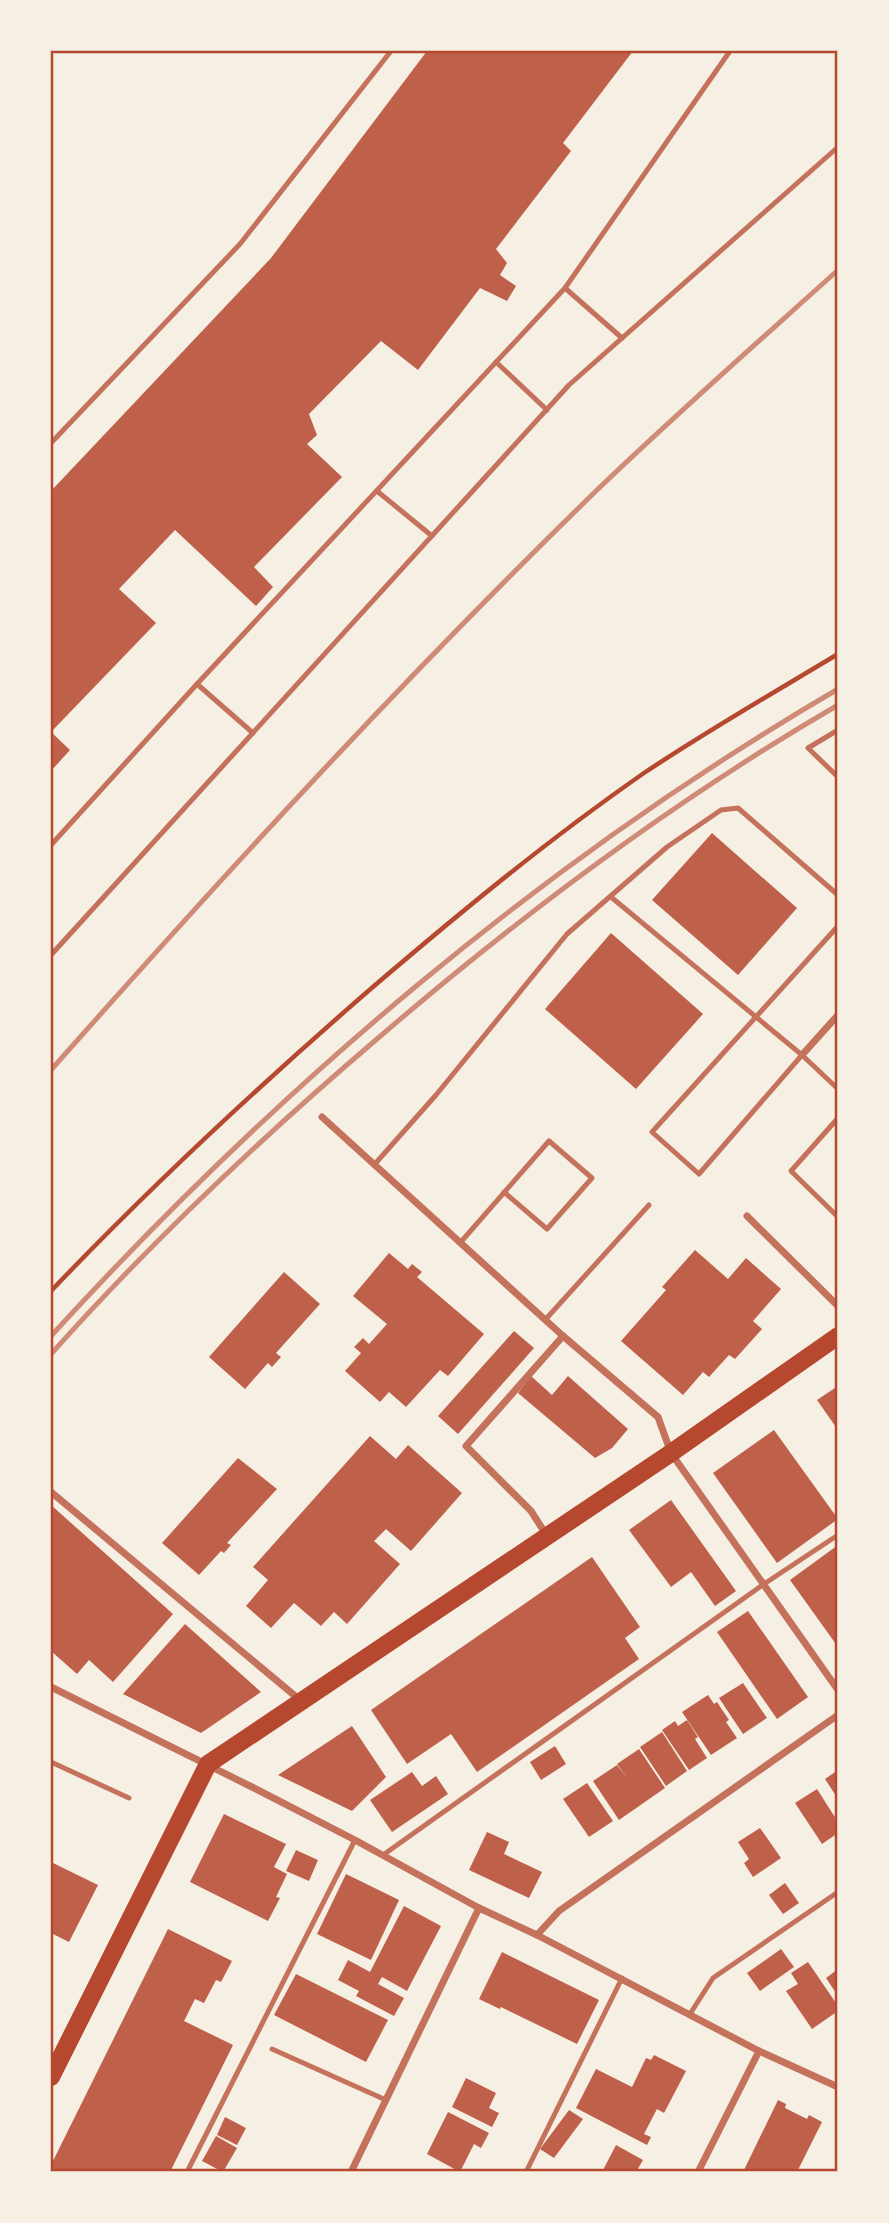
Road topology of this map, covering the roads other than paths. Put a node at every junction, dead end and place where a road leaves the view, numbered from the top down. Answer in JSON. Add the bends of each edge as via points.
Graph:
{"nodes":[{"id":1,"x":391,"y":51,"type":"edge"},
{"id":2,"x":730,"y":51,"type":"edge"},
{"id":3,"x":838,"y":147,"type":"edge"},
{"id":4,"x":565,"y":288,"type":"junction"},
{"id":5,"x":622,"y":338,"type":"junction"},
{"id":6,"x":496,"y":362,"type":"junction"},
{"id":7,"x":547,"y":410,"type":"junction"},
{"id":8,"x":51,"y":443,"type":"edge"},
{"id":9,"x":377,"y":491,"type":"junction"},
{"id":10,"x":432,"y":536,"type":"junction"},
{"id":11,"x":197,"y":684,"type":"junction"},
{"id":12,"x":838,"y":730,"type":"edge"},
{"id":13,"x":253,"y":733,"type":"junction"},
{"id":14,"x":838,"y":777,"type":"edge"},
{"id":15,"x":51,"y":845,"type":"edge"},
{"id":16,"x":838,"y":895,"type":"edge"},
{"id":17,"x":611,"y":897,"type":"junction"},
{"id":18,"x":838,"y":926,"type":"edge"},
{"id":19,"x":51,"y":955,"type":"edge"},
{"id":20,"x":838,"y":1015,"type":"edge"},
{"id":21,"x":755,"y":1016,"type":"junction"},
{"id":22,"x":802,"y":1055,"type":"junction"},
{"id":23,"x":838,"y":1089,"type":"edge"},
{"id":24,"x":322,"y":1117,"type":"dead end"},
{"id":25,"x":838,"y":1118,"type":"edge"},
{"id":26,"x":374,"y":1165,"type":"junction"},
{"id":27,"x":504,"y":1192,"type":"junction"},
{"id":28,"x":649,"y":1205,"type":"dead end"},
{"id":29,"x":747,"y":1216,"type":"dead end"},
{"id":30,"x":838,"y":1217,"type":"edge"},
{"id":31,"x":460,"y":1243,"type":"junction"},
{"id":32,"x":838,"y":1306,"type":"edge"},
{"id":33,"x":545,"y":1320,"type":"junction"},
{"id":34,"x":563,"y":1336,"type":"junction"},
{"id":35,"x":838,"y":1336,"type":"edge"},
{"id":36,"x":671,"y":1453,"type":"junction"},
{"id":37,"x":51,"y":1492,"type":"edge"},
{"id":38,"x":838,"y":1535,"type":"edge"},
{"id":39,"x":547,"y":1536,"type":"junction"},
{"id":40,"x":764,"y":1584,"type":"junction"},
{"id":41,"x":51,"y":1687,"type":"edge"},
{"id":42,"x":838,"y":1690,"type":"edge"},
{"id":43,"x":302,"y":1702,"type":"junction"},
{"id":44,"x":838,"y":1715,"type":"edge"},
{"id":45,"x":51,"y":1762,"type":"edge"},
{"id":46,"x":208,"y":1764,"type":"junction"},
{"id":47,"x":129,"y":1798,"type":"dead end"},
{"id":48,"x":355,"y":1840,"type":"junction"},
{"id":49,"x":383,"y":1855,"type":"junction"},
{"id":50,"x":838,"y":1892,"type":"edge"},
{"id":51,"x":479,"y":1908,"type":"junction"},
{"id":52,"x":537,"y":1935,"type":"junction"},
{"id":53,"x":622,"y":1978,"type":"junction"},
{"id":54,"x":690,"y":2014,"type":"junction"},
{"id":55,"x":272,"y":2049,"type":"dead end"},
{"id":56,"x":759,"y":2051,"type":"junction"},
{"id":57,"x":51,"y":2077,"type":"edge"},
{"id":58,"x":837,"y":2085,"type":"edge"},
{"id":59,"x":386,"y":2100,"type":"junction"},
{"id":60,"x":187,"y":2172,"type":"edge"},
{"id":61,"x":351,"y":2172,"type":"edge"},
{"id":62,"x":526,"y":2172,"type":"edge"},
{"id":63,"x":698,"y":2172,"type":"edge"}],
"edges":[{"from":1,"to":8,"type":"lane","via":[[240,244]]},
{"from":2,"to":4,"type":"lane"},
{"from":3,"to":5,"type":"lane"},
{"from":4,"to":5,"type":"lane"},
{"from":4,"to":6,"type":"lane"},
{"from":5,"to":7,"type":"lane"},
{"from":6,"to":7,"type":"lane"},
{"from":6,"to":9,"type":"lane"},
{"from":7,"to":10,"type":"lane"},
{"from":9,"to":10,"type":"lane"},
{"from":9,"to":11,"type":"lane"},
{"from":10,"to":13,"type":"lane"},
{"from":11,"to":13,"type":"lane"},
{"from":11,"to":15,"type":"lane"},
{"from":12,"to":14,"type":"lane","via":[[808,748]]},
{"from":13,"to":19,"type":"lane"},
{"from":16,"to":17,"type":"lane","via":[[738,808],[721,810],[667,847]]},
{"from":17,"to":21,"type":"lane"},
{"from":17,"to":26,"type":"lane","via":[[567,934]]},
{"from":18,"to":21,"type":"lane"},
{"from":20,"to":22,"type":"street"},
{"from":21,"to":22,"type":"lane"},
{"from":21,"to":22,"type":"lane","via":[[652,1132],[699,1174]]},
{"from":22,"to":23,"type":"lane"},
{"from":24,"to":26,"type":"street"},
{"from":25,"to":30,"type":"lane","via":[[791,1171]]},
{"from":26,"to":31,"type":"street"},
{"from":27,"to":27,"type":"lane","via":[[549,1141],[592,1178],[547,1229]]},
{"from":27,"to":31,"type":"lane"},
{"from":28,"to":33,"type":"lane"},
{"from":29,"to":32,"type":"street"},
{"from":31,"to":33,"type":"street"},
{"from":33,"to":34,"type":"street"},
{"from":34,"to":36,"type":"street","via":[[657,1417]]},
{"from":34,"to":39,"type":"street","via":[[466,1446],[531,1511]]},
{"from":35,"to":36,"type":"main road"},
{"from":36,"to":39,"type":"main road"},
{"from":36,"to":40,"type":"street"},
{"from":37,"to":43,"type":"street"},
{"from":38,"to":40,"type":"lane"},
{"from":39,"to":43,"type":"main road"},
{"from":40,"to":42,"type":"street"},
{"from":40,"to":49,"type":"lane"},
{"from":41,"to":46,"type":"street"},
{"from":43,"to":46,"type":"main road"},
{"from":44,"to":52,"type":"street","via":[[559,1911]]},
{"from":45,"to":47,"type":"lane"},
{"from":46,"to":48,"type":"street"},
{"from":46,"to":57,"type":"main road"},
{"from":48,"to":49,"type":"street"},
{"from":48,"to":60,"type":"lane"},
{"from":49,"to":51,"type":"street"},
{"from":50,"to":54,"type":"lane","via":[[713,1978]]},
{"from":51,"to":52,"type":"street"},
{"from":51,"to":59,"type":"street"},
{"from":52,"to":53,"type":"street"},
{"from":53,"to":54,"type":"street"},
{"from":53,"to":62,"type":"lane"},
{"from":54,"to":56,"type":"street"},
{"from":55,"to":59,"type":"lane"},
{"from":56,"to":58,"type":"street"},
{"from":56,"to":63,"type":"street"},
{"from":59,"to":61,"type":"street"}]}
